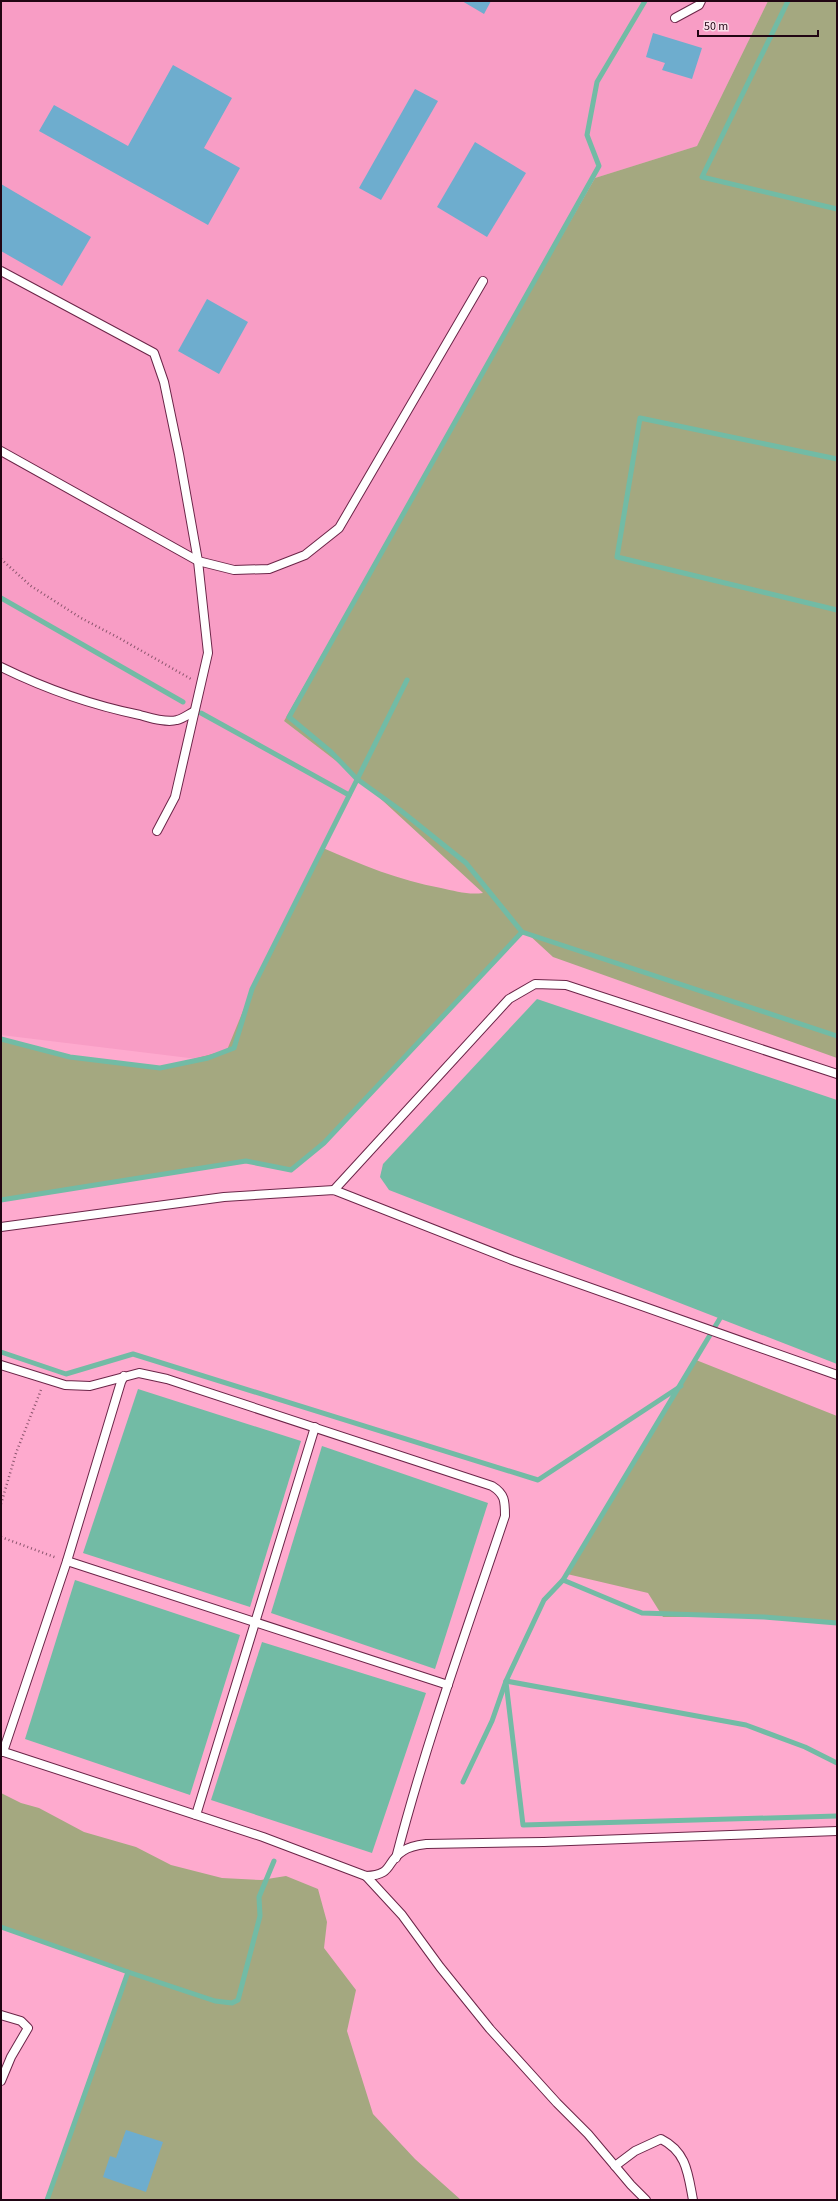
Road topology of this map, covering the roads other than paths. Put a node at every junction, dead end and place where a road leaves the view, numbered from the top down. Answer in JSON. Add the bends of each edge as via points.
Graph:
{"nodes":[{"id":1,"x":701,"y":1,"type":"edge"},
{"id":2,"x":674,"y":18,"type":"dead end"},
{"id":3,"x":1,"y":271,"type":"edge"},
{"id":4,"x":483,"y":281,"type":"dead end"},
{"id":5,"x":1,"y":451,"type":"edge"},
{"id":6,"x":198,"y":561,"type":"junction"},
{"id":7,"x":1,"y":667,"type":"edge"},
{"id":8,"x":193,"y":712,"type":"junction"},
{"id":9,"x":157,"y":831,"type":"dead end"},
{"id":10,"x":837,"y":1074,"type":"edge"},
{"id":11,"x":334,"y":1190,"type":"junction"},
{"id":12,"x":1,"y":1227,"type":"edge"},
{"id":13,"x":1,"y":1365,"type":"edge"},
{"id":14,"x":837,"y":1375,"type":"edge"},
{"id":15,"x":124,"y":1376,"type":"junction"},
{"id":16,"x":315,"y":1427,"type":"junction"},
{"id":17,"x":67,"y":1561,"type":"junction"},
{"id":18,"x":255,"y":1622,"type":"junction"},
{"id":19,"x":448,"y":1685,"type":"junction"},
{"id":20,"x":2,"y":1751,"type":"edge"},
{"id":21,"x":196,"y":1815,"type":"junction"},
{"id":22,"x":837,"y":1831,"type":"edge"},
{"id":23,"x":396,"y":1858,"type":"junction"},
{"id":24,"x":366,"y":1876,"type":"junction"},
{"id":25,"x":1,"y":2015,"type":"edge"},
{"id":26,"x":1,"y":2081,"type":"edge"},
{"id":27,"x":615,"y":2166,"type":"junction"},
{"id":28,"x":646,"y":2200,"type":"edge"},
{"id":29,"x":693,"y":2200,"type":"edge"}],
"edges":[{"from":1,"to":2,"type":"lane","via":[[699,5]]},
{"from":3,"to":6,"type":"lane","via":[[154,353],[164,382]]},
{"from":4,"to":6,"type":"lane","via":[[339,528],[305,554],[269,569],[234,570]]},
{"from":5,"to":6,"type":"lane"},
{"from":6,"to":8,"type":"lane","via":[[208,653]]},
{"from":7,"to":8,"type":"lane","via":[[82,702],[111,709],[162,720],[177,720]]},
{"from":8,"to":9,"type":"lane","via":[[175,796]]},
{"from":10,"to":11,"type":"lane","via":[[566,985],[535,984],[509,999]]},
{"from":11,"to":12,"type":"lane","via":[[224,1197]]},
{"from":11,"to":14,"type":"lane","via":[[512,1260]]},
{"from":13,"to":15,"type":"lane","via":[[65,1385],[90,1386]]},
{"from":15,"to":16,"type":"lane","via":[[139,1373],[168,1379]]},
{"from":15,"to":17,"type":"lane"},
{"from":16,"to":18,"type":"lane"},
{"from":16,"to":19,"type":"lane","via":[[492,1486],[501,1491],[506,1499],[505,1516]]},
{"from":17,"to":18,"type":"lane"},
{"from":17,"to":20,"type":"lane"},
{"from":18,"to":19,"type":"lane"},
{"from":18,"to":21,"type":"lane"},
{"from":19,"to":23,"type":"lane"},
{"from":20,"to":21,"type":"lane"},
{"from":21,"to":24,"type":"lane"},
{"from":22,"to":23,"type":"lane","via":[[428,1844],[402,1851]]},
{"from":23,"to":24,"type":"lane","via":[[380,1875]]},
{"from":24,"to":27,"type":"lane","via":[[402,1915],[490,2029]]},
{"from":25,"to":26,"type":"lane","via":[[21,2020],[28,2028]]},
{"from":27,"to":28,"type":"lane"},
{"from":27,"to":29,"type":"lane","via":[[635,2151],[661,2138],[674,2146],[687,2168]]}]}
